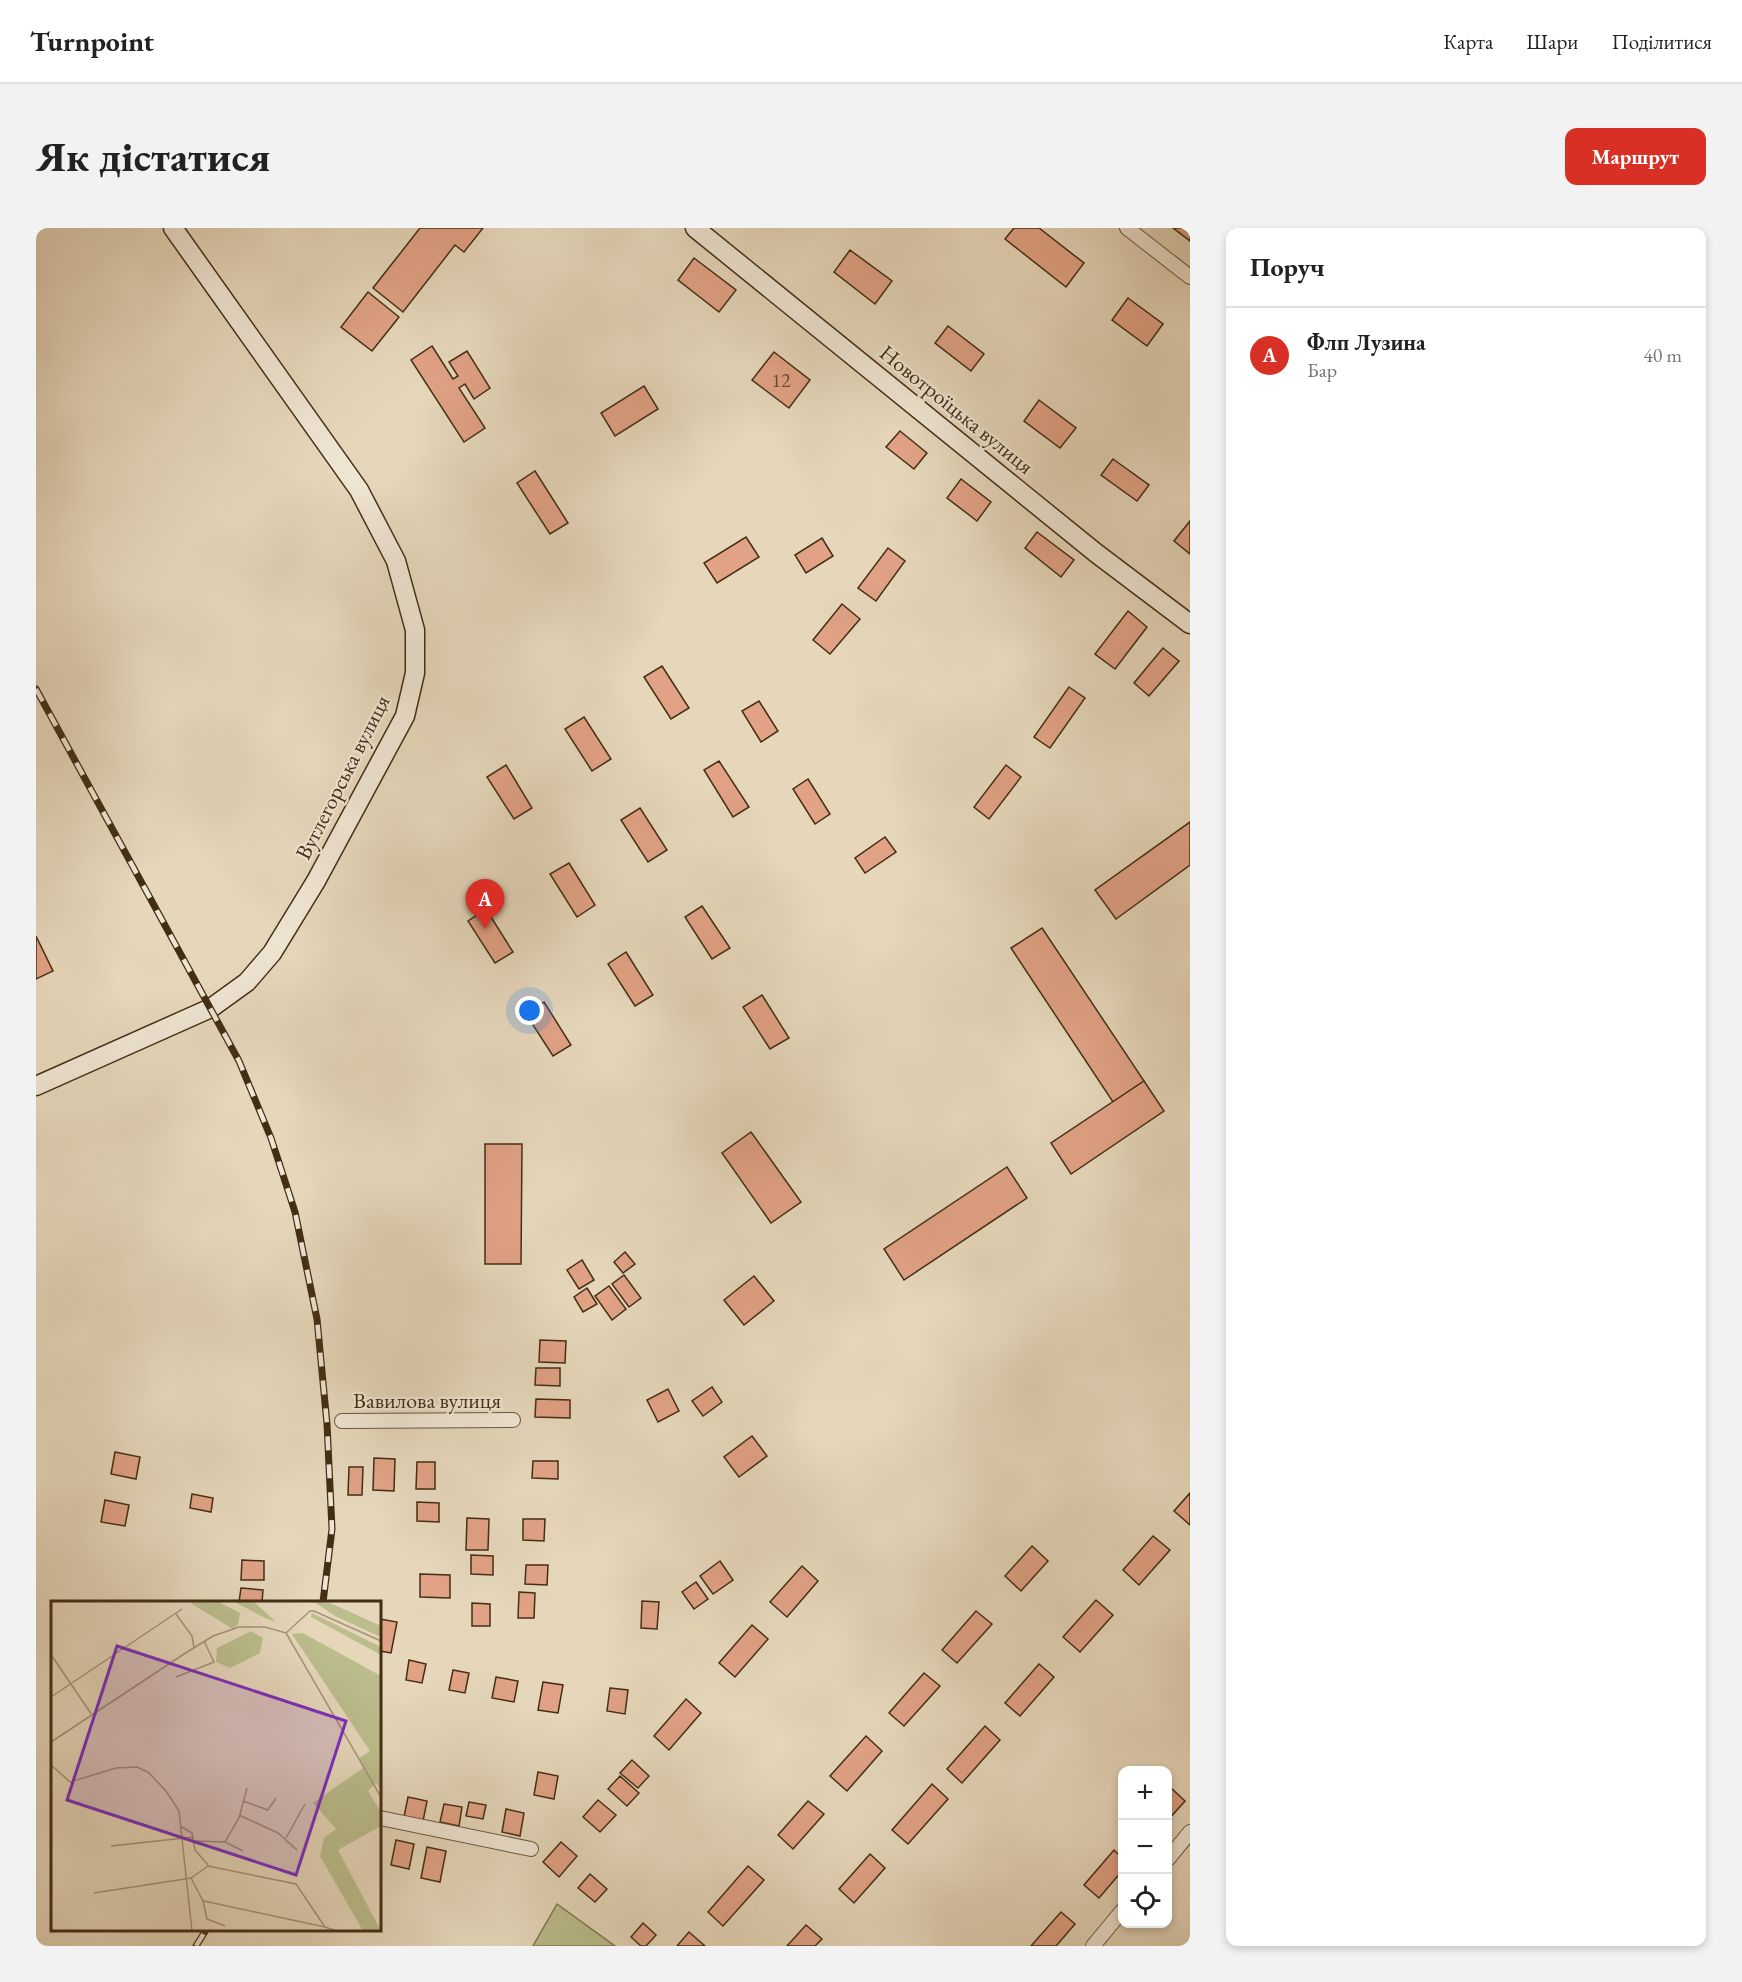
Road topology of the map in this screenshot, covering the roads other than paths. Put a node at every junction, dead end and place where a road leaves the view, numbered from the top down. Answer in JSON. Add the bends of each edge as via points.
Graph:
{"nodes":[{"id":1,"x":173,"y":228,"type":"edge"},
{"id":2,"x":695,"y":228,"type":"edge"},
{"id":3,"x":1127,"y":228,"type":"edge"},
{"id":4,"x":1190,"y":277,"type":"edge"},
{"id":5,"x":1190,"y":624,"type":"edge"},
{"id":6,"x":36,"y":1086,"type":"edge"},
{"id":7,"x":513,"y":1420,"type":"dead end"},
{"id":8,"x":342,"y":1421,"type":"dead end"},
{"id":9,"x":381,"y":1818,"type":"edge"},
{"id":10,"x":1190,"y":1832,"type":"edge"},
{"id":11,"x":531,"y":1849,"type":"dead end"},
{"id":12,"x":1172,"y":1853,"type":"edge"},
{"id":13,"x":1118,"y":1916,"type":"edge"},
{"id":14,"x":1093,"y":1946,"type":"edge"}],
"edges":[{"from":1,"to":6,"type":"main road","name":"Вуглегорська вулиця","via":[[360,490],[396,561],[415,630],[415,673],[405,716],[316,881],[272,953],[248,982],[211,1008]]},
{"from":2,"to":5,"type":"main road","name":"Новотроїцька вулиця","via":[[1096,553]]},
{"from":3,"to":4,"type":"street"},
{"from":7,"to":8,"type":"street","name":"Вавилова вулиця"},
{"from":9,"to":11,"type":"street"},
{"from":10,"to":12,"type":"street"},
{"from":13,"to":14,"type":"street"}]}
